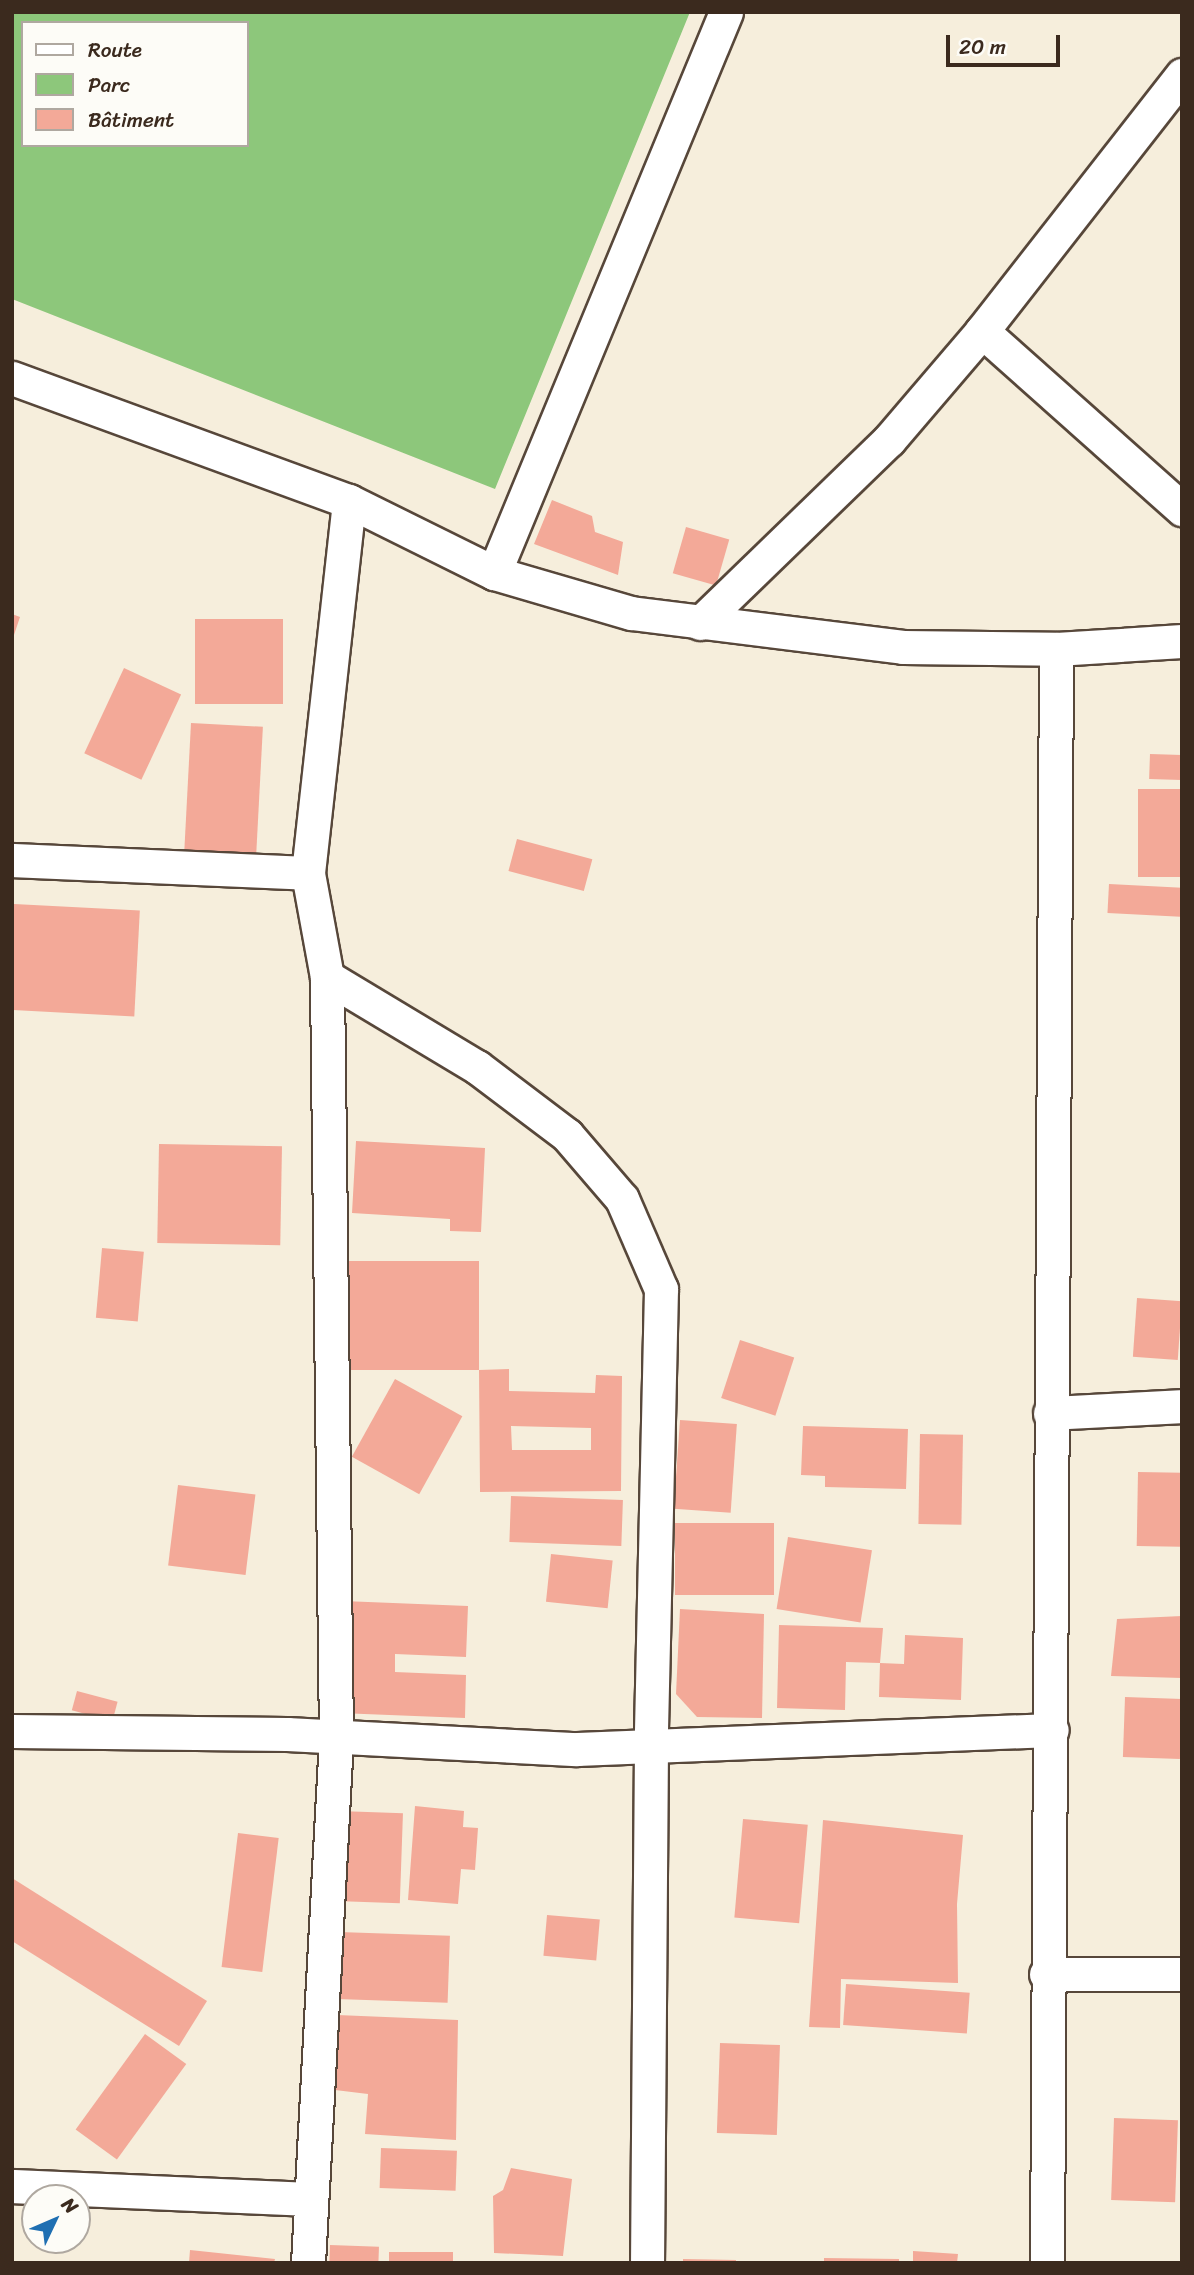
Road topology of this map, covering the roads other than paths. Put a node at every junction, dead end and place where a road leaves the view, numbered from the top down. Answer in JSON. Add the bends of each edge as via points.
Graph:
{"nodes":[{"id":1,"x":726,"y":12,"type":"edge"},
{"id":2,"x":1182,"y":75,"type":"edge"},
{"id":3,"x":982,"y":331,"type":"junction"},
{"id":4,"x":12,"y":378,"type":"edge"},
{"id":5,"x":349,"y":501,"type":"junction"},
{"id":6,"x":1182,"y":509,"type":"edge"},
{"id":7,"x":494,"y":573,"type":"junction"},
{"id":8,"x":700,"y":623,"type":"junction"},
{"id":9,"x":1182,"y":641,"type":"edge"},
{"id":10,"x":1056,"y":649,"type":"junction"},
{"id":11,"x":12,"y":860,"type":"edge"},
{"id":12,"x":308,"y":873,"type":"junction"},
{"id":13,"x":327,"y":977,"type":"junction"},
{"id":14,"x":1182,"y":1406,"type":"edge"},
{"id":15,"x":1050,"y":1413,"type":"junction"},
{"id":16,"x":1052,"y":1730,"type":"junction"},
{"id":17,"x":12,"y":1731,"type":"edge"},
{"id":18,"x":336,"y":1739,"type":"junction"},
{"id":19,"x":651,"y":1746,"type":"junction"},
{"id":20,"x":1046,"y":1974,"type":"junction"},
{"id":21,"x":1182,"y":1974,"type":"edge"},
{"id":22,"x":12,"y":2186,"type":"edge"},
{"id":23,"x":311,"y":2199,"type":"junction"},
{"id":24,"x":308,"y":2263,"type":"edge"},
{"id":25,"x":647,"y":2263,"type":"edge"},
{"id":26,"x":1047,"y":2263,"type":"edge"}],
"edges":[{"from":1,"to":7,"type":"street"},
{"from":2,"to":3,"type":"street"},
{"from":3,"to":6,"type":"street"},
{"from":3,"to":8,"type":"street","via":[[889,440]]},
{"from":4,"to":5,"type":"street"},
{"from":5,"to":7,"type":"street"},
{"from":5,"to":12,"type":"street"},
{"from":7,"to":8,"type":"street","via":[[631,613]]},
{"from":8,"to":10,"type":"street","via":[[902,647]]},
{"from":9,"to":10,"type":"street"},
{"from":10,"to":15,"type":"street"},
{"from":11,"to":12,"type":"street"},
{"from":12,"to":13,"type":"street"},
{"from":13,"to":18,"type":"street"},
{"from":13,"to":19,"type":"street","via":[[477,1067],[567,1135],[622,1199],[662,1289]]},
{"from":14,"to":15,"type":"street"},
{"from":15,"to":16,"type":"street"},
{"from":16,"to":19,"type":"street"},
{"from":16,"to":20,"type":"street"},
{"from":17,"to":18,"type":"street","via":[[287,1734]]},
{"from":18,"to":19,"type":"street","via":[[577,1749]]},
{"from":18,"to":23,"type":"street"},
{"from":19,"to":25,"type":"street"},
{"from":20,"to":21,"type":"street"},
{"from":20,"to":26,"type":"street"},
{"from":22,"to":23,"type":"street"},
{"from":23,"to":24,"type":"street"}]}
